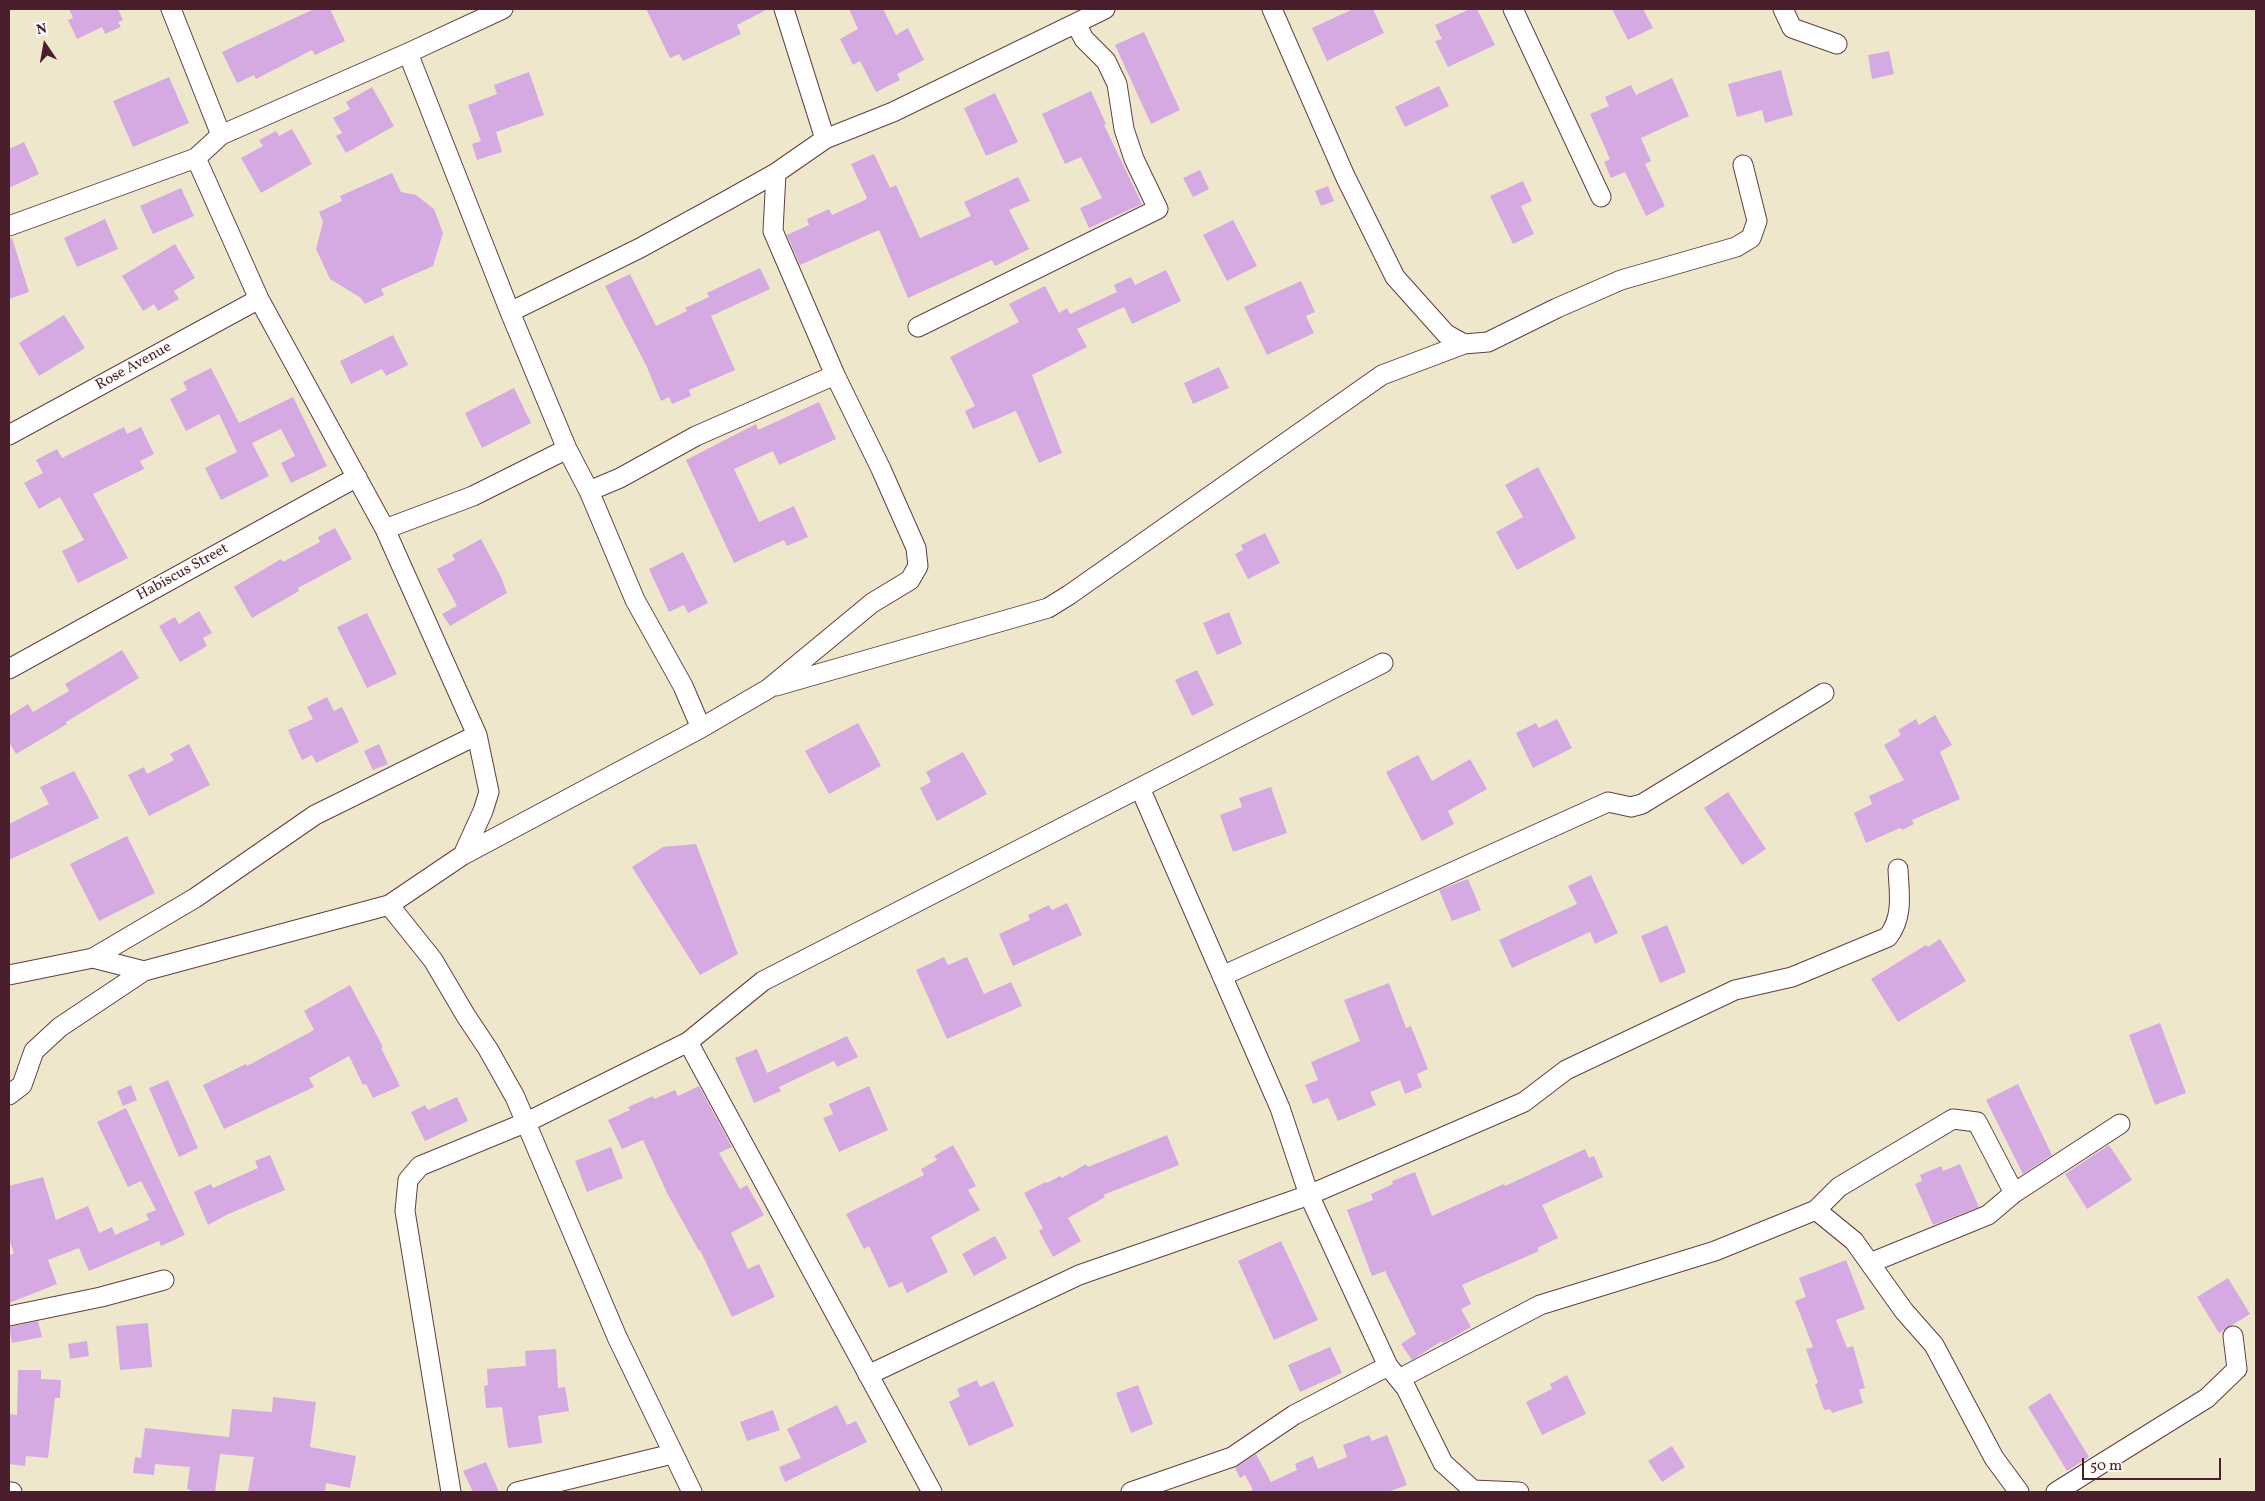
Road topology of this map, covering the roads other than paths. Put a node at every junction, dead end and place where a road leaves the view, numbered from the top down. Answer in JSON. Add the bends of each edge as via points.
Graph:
{"nodes":[{"id":1,"x":171,"y":9,"type":"edge"},
{"id":2,"x":503,"y":9,"type":"edge"},
{"id":3,"x":784,"y":9,"type":"edge"},
{"id":4,"x":1105,"y":9,"type":"edge"},
{"id":5,"x":1272,"y":9,"type":"edge"},
{"id":6,"x":1513,"y":9,"type":"edge"},
{"id":7,"x":1783,"y":9,"type":"edge"},
{"id":8,"x":1076,"y":24,"type":"junction"},
{"id":9,"x":1837,"y":44,"type":"dead end"},
{"id":10,"x":408,"y":53,"type":"junction"},
{"id":11,"x":221,"y":135,"type":"junction"},
{"id":12,"x":825,"y":140,"type":"junction"},
{"id":13,"x":196,"y":158,"type":"junction"},
{"id":14,"x":1743,"y":165,"type":"dead end"},
{"id":15,"x":776,"y":174,"type":"junction"},
{"id":16,"x":1601,"y":198,"type":"dead end"},
{"id":17,"x":9,"y":226,"type":"edge"},
{"id":18,"x":259,"y":299,"type":"junction"},
{"id":19,"x":510,"y":312,"type":"junction"},
{"id":20,"x":918,"y":327,"type":"dead end"},
{"id":21,"x":1464,"y":344,"type":"junction"},
{"id":22,"x":835,"y":375,"type":"junction"},
{"id":23,"x":9,"y":435,"type":"edge"},
{"id":24,"x":567,"y":449,"type":"junction"},
{"id":25,"x":357,"y":477,"type":"junction"},
{"id":26,"x":589,"y":491,"type":"junction"},
{"id":27,"x":385,"y":529,"type":"junction"},
{"id":28,"x":1383,"y":663,"type":"dead end"},
{"id":29,"x":9,"y":669,"type":"edge"},
{"id":30,"x":768,"y":689,"type":"junction"},
{"id":31,"x":1824,"y":693,"type":"dead end"},
{"id":32,"x":701,"y":728,"type":"junction"},
{"id":33,"x":477,"y":736,"type":"junction"},
{"id":34,"x":1140,"y":788,"type":"junction"},
{"id":35,"x":463,"y":855,"type":"junction"},
{"id":36,"x":1898,"y":868,"type":"dead end"},
{"id":37,"x":388,"y":905,"type":"junction"},
{"id":38,"x":93,"y":958,"type":"junction"},
{"id":39,"x":144,"y":972,"type":"junction"},
{"id":40,"x":9,"y":975,"type":"edge"},
{"id":41,"x":1222,"y":976,"type":"junction"},
{"id":42,"x":688,"y":1042,"type":"junction"},
{"id":43,"x":9,"y":1095,"type":"edge"},
{"id":44,"x":527,"y":1122,"type":"junction"},
{"id":45,"x":2120,"y":1124,"type":"dead end"},
{"id":46,"x":2014,"y":1193,"type":"junction"},
{"id":47,"x":1309,"y":1195,"type":"junction"},
{"id":48,"x":1816,"y":1210,"type":"junction"},
{"id":49,"x":1870,"y":1263,"type":"junction"},
{"id":50,"x":164,"y":1280,"type":"dead end"},
{"id":51,"x":9,"y":1316,"type":"edge"},
{"id":52,"x":2233,"y":1336,"type":"dead end"},
{"id":53,"x":1394,"y":1373,"type":"junction"},
{"id":54,"x":868,"y":1375,"type":"junction"},
{"id":55,"x":672,"y":1454,"type":"junction"},
{"id":56,"x":451,"y":1492,"type":"edge"},
{"id":57,"x":517,"y":1492,"type":"edge"},
{"id":58,"x":692,"y":1492,"type":"edge"},
{"id":59,"x":932,"y":1492,"type":"edge"},
{"id":60,"x":1131,"y":1492,"type":"edge"},
{"id":61,"x":1518,"y":1492,"type":"edge"},
{"id":62,"x":2019,"y":1492,"type":"edge"},
{"id":63,"x":2056,"y":1492,"type":"edge"}],
"edges":[{"from":1,"to":11,"type":"street"},
{"from":2,"to":10,"type":"street"},
{"from":3,"to":12,"type":"street"},
{"from":4,"to":8,"type":"street"},
{"from":5,"to":21,"type":"street","via":[[1395,277],[1446,334]]},
{"from":6,"to":16,"type":"street"},
{"from":7,"to":9,"type":"street","via":[[1792,28]]},
{"from":8,"to":12,"type":"street","via":[[893,112]]},
{"from":8,"to":20,"type":"street","via":[[1084,39],[1106,61],[1117,84],[1124,129],[1134,159],[1158,209]]},
{"from":10,"to":11,"type":"street"},
{"from":10,"to":19,"type":"street"},
{"from":11,"to":13,"type":"street"},
{"from":12,"to":15,"type":"street"},
{"from":13,"to":17,"type":"street"},
{"from":13,"to":18,"type":"street"},
{"from":14,"to":21,"type":"street","via":[[1757,221],[1751,238],[1736,247],[1621,280],[1488,342]]},
{"from":15,"to":19,"type":"street","via":[[640,248]]},
{"from":15,"to":22,"type":"street","via":[[773,231]]},
{"from":18,"to":23,"type":"street","name":"Rose Avenue"},
{"from":18,"to":25,"type":"street"},
{"from":19,"to":24,"type":"street"},
{"from":21,"to":30,"type":"street","via":[[1382,375],[1048,608]]},
{"from":22,"to":26,"type":"street","via":[[696,436],[620,478]]},
{"from":22,"to":30,"type":"street","via":[[916,548],[918,566],[910,580],[872,603]]},
{"from":24,"to":26,"type":"street"},
{"from":24,"to":27,"type":"street","via":[[473,496]]},
{"from":25,"to":27,"type":"street"},
{"from":25,"to":29,"type":"street","name":"Habiscus Street"},
{"from":26,"to":32,"type":"street","via":[[635,600],[683,686]]},
{"from":27,"to":33,"type":"street"},
{"from":28,"to":34,"type":"street"},
{"from":30,"to":32,"type":"street"},
{"from":31,"to":41,"type":"street","via":[[1642,804],[1631,807],[1608,802]]},
{"from":32,"to":35,"type":"street"},
{"from":33,"to":35,"type":"street","via":[[489,792]]},
{"from":33,"to":38,"type":"street","via":[[315,815],[195,898]]},
{"from":34,"to":41,"type":"street"},
{"from":34,"to":42,"type":"street","via":[[763,981]]},
{"from":35,"to":37,"type":"street"},
{"from":36,"to":47,"type":"street","via":[[1900,912],[1888,937],[1792,977],[1734,990],[1566,1070],[1524,1102]]},
{"from":37,"to":39,"type":"street"},
{"from":37,"to":44,"type":"street","via":[[433,960],[488,1049]]},
{"from":38,"to":39,"type":"street"},
{"from":38,"to":40,"type":"street"},
{"from":39,"to":43,"type":"street","via":[[60,1027],[34,1051],[22,1085]]},
{"from":41,"to":47,"type":"street","via":[[1280,1108]]},
{"from":42,"to":44,"type":"street"},
{"from":42,"to":54,"type":"street"},
{"from":44,"to":55,"type":"street","via":[[617,1337]]},
{"from":44,"to":56,"type":"street","via":[[420,1166],[408,1180],[405,1211]]},
{"from":45,"to":46,"type":"street"},
{"from":46,"to":48,"type":"street","via":[[1977,1122],[1954,1119],[1839,1187]]},
{"from":46,"to":49,"type":"street","via":[[1988,1215]]},
{"from":47,"to":53,"type":"street"},
{"from":47,"to":54,"type":"street","via":[[1079,1275]]},
{"from":48,"to":49,"type":"street","via":[[1854,1242]]},
{"from":48,"to":53,"type":"street","via":[[1716,1252],[1540,1305]]},
{"from":49,"to":62,"type":"street","via":[[1904,1311],[1934,1345],[1994,1458]]},
{"from":50,"to":51,"type":"street"},
{"from":52,"to":63,"type":"street","via":[[2237,1369],[2207,1398]]},
{"from":53,"to":60,"type":"street","via":[[1294,1415],[1232,1457]]},
{"from":53,"to":61,"type":"street","via":[[1406,1388],[1443,1463],[1473,1490]]},
{"from":54,"to":59,"type":"street"},
{"from":55,"to":57,"type":"street"},
{"from":55,"to":58,"type":"street"}]}
